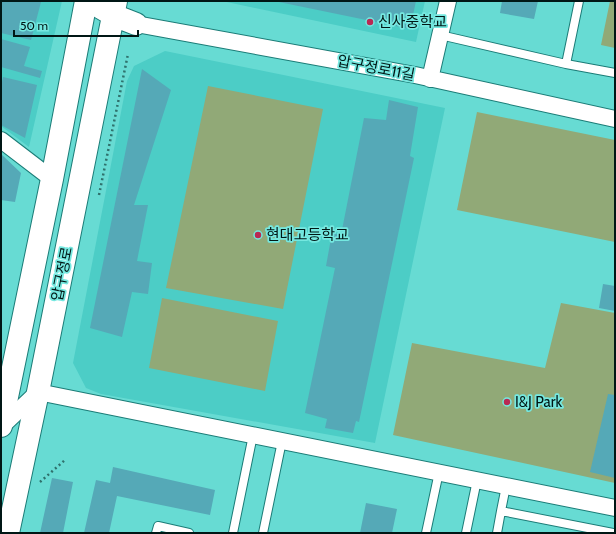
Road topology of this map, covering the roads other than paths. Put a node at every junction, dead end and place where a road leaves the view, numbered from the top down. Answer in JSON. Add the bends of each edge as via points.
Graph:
{"nodes":[{"id":1,"x":86,"y":1,"type":"edge"},
{"id":2,"x":89,"y":1,"type":"edge"},
{"id":3,"x":448,"y":1,"type":"edge"},
{"id":4,"x":579,"y":1,"type":"edge"},
{"id":5,"x":114,"y":8,"type":"edge"},
{"id":6,"x":136,"y":24,"type":"joint"},
{"id":7,"x":440,"y":35,"type":"junction"},
{"id":8,"x":566,"y":64,"type":"junction"},
{"id":9,"x":615,"y":72,"type":"edge"},
{"id":10,"x":430,"y":79,"type":"junction"},
{"id":11,"x":615,"y":119,"type":"edge"},
{"id":12,"x":1,"y":140,"type":"edge"},
{"id":13,"x":52,"y":179,"type":"junction"},
{"id":14,"x":38,"y":392,"type":"junction"},
{"id":15,"x":2,"y":417,"type":"edge"},
{"id":16,"x":253,"y":435,"type":"junction"},
{"id":17,"x":282,"y":441,"type":"junction"},
{"id":18,"x":439,"y":472,"type":"junction"},
{"id":19,"x":477,"y":480,"type":"junction"},
{"id":20,"x":506,"y":486,"type":"junction"},
{"id":21,"x":615,"y":508,"type":"edge"},
{"id":22,"x":501,"y":510,"type":"junction"},
{"id":23,"x":8,"y":533,"type":"edge"},
{"id":24,"x":156,"y":533,"type":"edge"},
{"id":25,"x":189,"y":533,"type":"edge"},
{"id":26,"x":233,"y":533,"type":"edge"},
{"id":27,"x":263,"y":533,"type":"edge"},
{"id":28,"x":426,"y":533,"type":"edge"},
{"id":29,"x":466,"y":533,"type":"edge"},
{"id":30,"x":497,"y":533,"type":"edge"},
{"id":31,"x":613,"y":533,"type":"edge"}],
"edges":[{"from":1,"to":13,"type":"main road","name":"압구정로"},
{"from":2,"to":5,"type":"main road"},
{"from":3,"to":7,"type":"street"},
{"from":4,"to":8,"type":"lane"},
{"from":5,"to":6,"type":"main road"},
{"from":5,"to":14,"type":"main road","name":"압구정로"},
{"from":6,"to":10,"type":"street","name":"압구정로11길"},
{"from":7,"to":8,"type":"lane"},
{"from":7,"to":10,"type":"street"},
{"from":8,"to":9,"type":"lane"},
{"from":10,"to":11,"type":"street","name":"압구정로11길"},
{"from":12,"to":13,"type":"street"},
{"from":13,"to":15,"type":"main road","name":"압구정로"},
{"from":14,"to":15,"type":"street"},
{"from":14,"to":16,"type":"street"},
{"from":14,"to":23,"type":"main road","name":"압구정로"},
{"from":16,"to":17,"type":"street"},
{"from":16,"to":26,"type":"lane"},
{"from":17,"to":18,"type":"street"},
{"from":17,"to":27,"type":"lane"},
{"from":18,"to":19,"type":"street"},
{"from":18,"to":28,"type":"lane"},
{"from":19,"to":20,"type":"street"},
{"from":19,"to":29,"type":"lane"},
{"from":20,"to":21,"type":"street"},
{"from":20,"to":22,"type":"lane"},
{"from":22,"to":30,"type":"lane"},
{"from":22,"to":31,"type":"lane"},
{"from":24,"to":25,"type":"lane","via":[[158,526]]}]}
